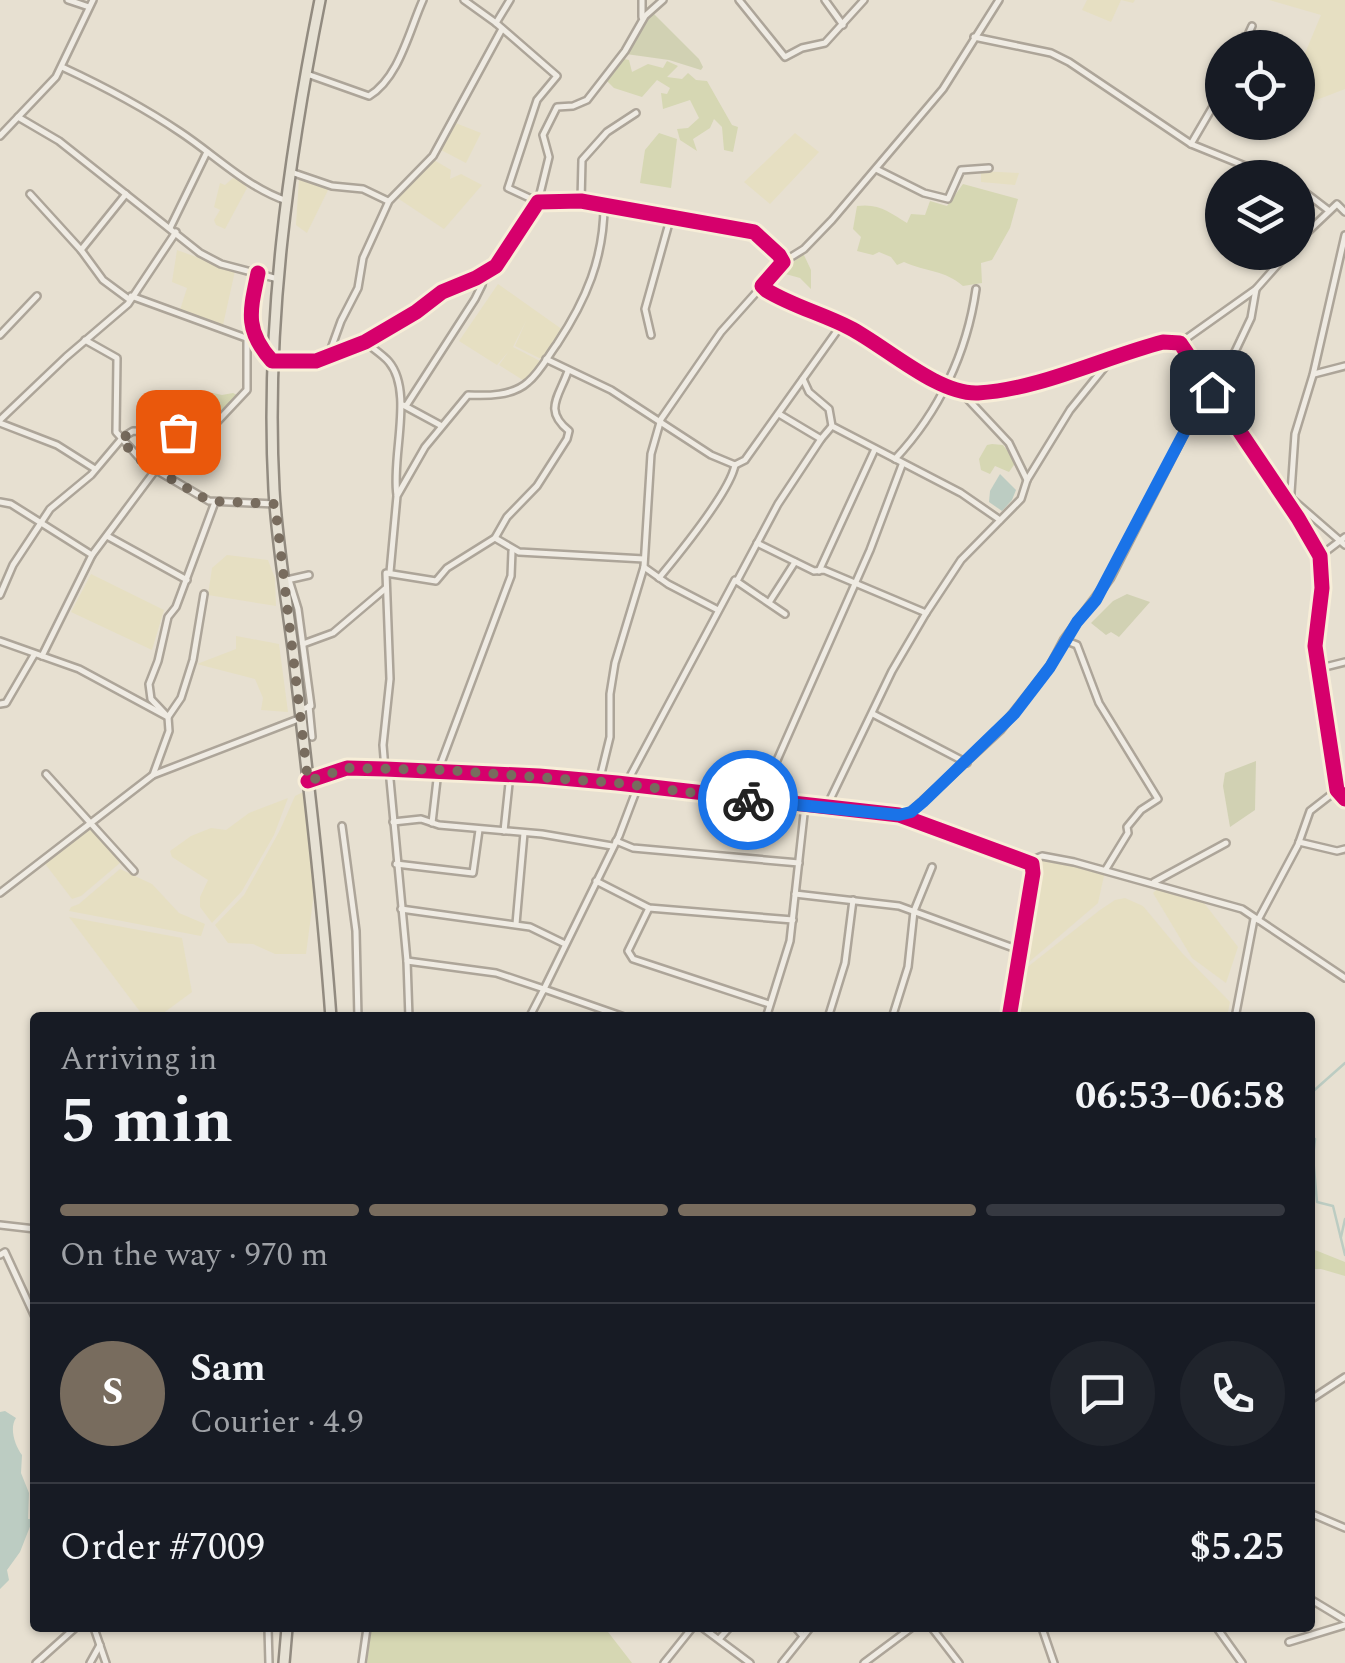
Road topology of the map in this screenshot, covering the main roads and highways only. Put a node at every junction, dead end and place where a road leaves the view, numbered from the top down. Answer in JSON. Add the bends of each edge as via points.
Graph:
{"nodes":[{"id":1,"x":320,"y":0,"type":"edge"},
{"id":2,"x":330,"y":1012,"type":"edge"},
{"id":3,"x":287,"y":1632,"type":"edge"},
{"id":4,"x":284,"y":1663,"type":"edge"}],
"edges":[{"from":1,"to":2,"type":"main road","via":[[291,172],[272,362],[275,504],[303,712]]},
{"from":3,"to":4,"type":"main road"}]}
